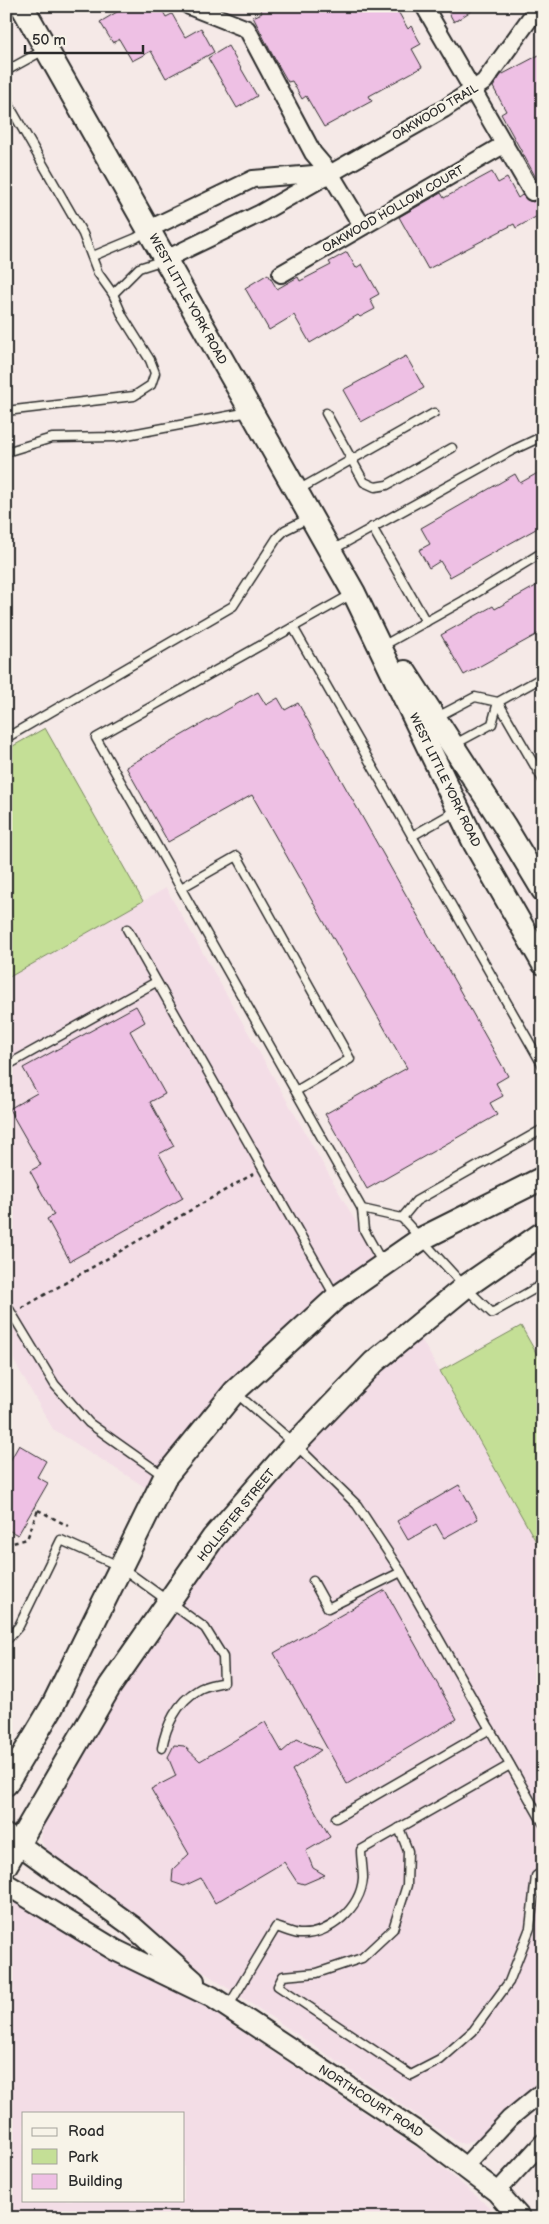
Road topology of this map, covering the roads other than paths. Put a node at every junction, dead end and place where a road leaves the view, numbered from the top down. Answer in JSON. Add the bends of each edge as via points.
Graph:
{"nodes":[{"id":1,"x":22,"y":6,"type":"edge"},
{"id":2,"x":189,"y":6,"type":"edge"},
{"id":3,"x":424,"y":6,"type":"edge"},
{"id":4,"x":539,"y":6,"type":"edge"},
{"id":5,"x":46,"y":49,"type":"junction"},
{"id":6,"x":6,"y":71,"type":"edge"},
{"id":7,"x":472,"y":90,"type":"junction"},
{"id":8,"x":6,"y":100,"type":"edge"},
{"id":9,"x":505,"y":144,"type":"junction"},
{"id":10,"x":330,"y":173,"type":"junction"},
{"id":11,"x":532,"y":192,"type":"dead end"},
{"id":12,"x":362,"y":226,"type":"junction"},
{"id":13,"x":149,"y":229,"type":"junction"},
{"id":14,"x":93,"y":256,"type":"junction"},
{"id":15,"x":166,"y":259,"type":"junction"},
{"id":16,"x":281,"y":274,"type":"dead end"},
{"id":17,"x":113,"y":294,"type":"junction"},
{"id":18,"x":6,"y":411,"type":"edge"},
{"id":19,"x":251,"y":411,"type":"junction"},
{"id":20,"x":326,"y":413,"type":"dead end"},
{"id":21,"x":434,"y":413,"type":"dead end"},
{"id":22,"x":543,"y":436,"type":"edge"},
{"id":23,"x":452,"y":448,"type":"dead end"},
{"id":24,"x":6,"y":452,"type":"edge"},
{"id":25,"x":352,"y":460,"type":"junction"},
{"id":26,"x":296,"y":491,"type":"junction"},
{"id":27,"x":311,"y":517,"type":"junction"},
{"id":28,"x":372,"y":527,"type":"junction"},
{"id":29,"x":330,"y":551,"type":"junction"},
{"id":30,"x":543,"y":552,"type":"edge"},
{"id":31,"x":354,"y":593,"type":"junction"},
{"id":32,"x":426,"y":622,"type":"junction"},
{"id":33,"x":293,"y":627,"type":"junction"},
{"id":34,"x":386,"y":644,"type":"junction"},
{"id":35,"x":543,"y":677,"type":"edge"},
{"id":36,"x":498,"y":702,"type":"junction"},
{"id":37,"x":435,"y":718,"type":"junction"},
{"id":38,"x":6,"y":738,"type":"edge"},
{"id":39,"x":453,"y":745,"type":"junction"},
{"id":40,"x":543,"y":780,"type":"edge"},
{"id":41,"x":458,"y":809,"type":"junction"},
{"id":42,"x":412,"y":836,"type":"junction"},
{"id":43,"x":181,"y":888,"type":"junction"},
{"id":44,"x":543,"y":890,"type":"edge"},
{"id":45,"x":127,"y":929,"type":"dead end"},
{"id":46,"x":543,"y":963,"type":"edge"},
{"id":47,"x":156,"y":982,"type":"junction"},
{"id":48,"x":6,"y":1066,"type":"edge"},
{"id":49,"x":543,"y":1066,"type":"edge"},
{"id":50,"x":296,"y":1091,"type":"junction"},
{"id":51,"x":543,"y":1129,"type":"edge"},
{"id":52,"x":543,"y":1178,"type":"edge"},
{"id":53,"x":362,"y":1208,"type":"junction"},
{"id":54,"x":402,"y":1218,"type":"junction"},
{"id":55,"x":543,"y":1234,"type":"edge"},
{"id":56,"x":421,"y":1240,"type":"junction"},
{"id":57,"x":383,"y":1265,"type":"junction"},
{"id":58,"x":543,"y":1284,"type":"edge"},
{"id":59,"x":465,"y":1287,"type":"junction"},
{"id":60,"x":336,"y":1298,"type":"junction"},
{"id":61,"x":6,"y":1304,"type":"edge"},
{"id":62,"x":234,"y":1391,"type":"junction"},
{"id":63,"x":295,"y":1444,"type":"junction"},
{"id":64,"x":165,"y":1477,"type":"junction"},
{"id":65,"x":121,"y":1567,"type":"junction"},
{"id":66,"x":401,"y":1572,"type":"junction"},
{"id":67,"x":313,"y":1581,"type":"dead end"},
{"id":68,"x":168,"y":1602,"type":"junction"},
{"id":69,"x":6,"y":1641,"type":"edge"},
{"id":70,"x":490,"y":1729,"type":"junction"},
{"id":71,"x":162,"y":1748,"type":"dead end"},
{"id":72,"x":510,"y":1764,"type":"junction"},
{"id":73,"x":6,"y":1784,"type":"edge"},
{"id":74,"x":336,"y":1818,"type":"dead end"},
{"id":75,"x":543,"y":1823,"type":"edge"},
{"id":76,"x":399,"y":1828,"type":"junction"},
{"id":77,"x":13,"y":1839,"type":"edge"},
{"id":78,"x":6,"y":1864,"type":"edge"},
{"id":79,"x":543,"y":1871,"type":"edge"},
{"id":80,"x":6,"y":1884,"type":"edge"},
{"id":81,"x":220,"y":2002,"type":"junction"},
{"id":82,"x":543,"y":2091,"type":"edge"},
{"id":83,"x":543,"y":2142,"type":"edge"},
{"id":84,"x":464,"y":2167,"type":"junction"},
{"id":85,"x":497,"y":2192,"type":"junction"},
{"id":86,"x":520,"y":2218,"type":"edge"}],
"edges":[{"from":1,"to":5,"type":"main road","name":"WEST LITTLE YORK ROAD"},
{"from":2,"to":10,"type":"street","via":[[246,29],[313,153]]},
{"from":3,"to":7,"type":"street"},
{"from":4,"to":7,"type":"street","name":"OAKWOOD TRAIL","via":[[484,82]]},
{"from":5,"to":6,"type":"lane"},
{"from":5,"to":13,"type":"main road","name":"WEST LITTLE YORK ROAD"},
{"from":7,"to":9,"type":"street"},
{"from":7,"to":10,"type":"street","name":"OAKWOOD TRAIL"},
{"from":8,"to":14,"type":"lane"},
{"from":9,"to":11,"type":"street"},
{"from":9,"to":12,"type":"street","name":"OAKWOOD HOLLOW COURT"},
{"from":10,"to":12,"type":"street"},
{"from":10,"to":13,"type":"street","name":"OAKWOOD TRAIL","via":[[252,179]]},
{"from":10,"to":15,"type":"street","name":"OAKWOOD TRAIL","via":[[261,213]]},
{"from":12,"to":16,"type":"street","name":"OAKWOOD HOLLOW COURT"},
{"from":13,"to":14,"type":"lane"},
{"from":13,"to":15,"type":"main road","name":"WEST LITTLE YORK ROAD"},
{"from":14,"to":17,"type":"lane","via":[[98,273]]},
{"from":15,"to":17,"type":"lane","via":[[139,268]]},
{"from":15,"to":19,"type":"main road","name":"WEST LITTLE YORK ROAD"},
{"from":17,"to":18,"type":"lane","via":[[123,317],[150,360],[155,373],[151,385],[134,396]]},
{"from":19,"to":24,"type":"lane","via":[[116,437],[52,438]]},
{"from":19,"to":26,"type":"main road","name":"WEST LITTLE YORK ROAD"},
{"from":20,"to":25,"type":"lane"},
{"from":21,"to":25,"type":"lane"},
{"from":22,"to":28,"type":"lane"},
{"from":23,"to":25,"type":"lane","via":[[386,485],[375,487],[364,482]]},
{"from":25,"to":26,"type":"lane"},
{"from":26,"to":27,"type":"main road","name":"WEST LITTLE YORK ROAD"},
{"from":27,"to":29,"type":"main road","name":"WEST LITTLE YORK ROAD"},
{"from":27,"to":38,"type":"lane","via":[[285,530],[277,538],[233,606]]},
{"from":28,"to":29,"type":"lane"},
{"from":28,"to":32,"type":"lane"},
{"from":29,"to":31,"type":"main road","name":"WEST LITTLE YORK ROAD"},
{"from":30,"to":32,"type":"lane"},
{"from":31,"to":33,"type":"lane"},
{"from":31,"to":34,"type":"main road","name":"WEST LITTLE YORK ROAD"},
{"from":31,"to":41,"type":"main road","name":"WEST LITTLE YORK ROAD"},
{"from":32,"to":34,"type":"lane"},
{"from":33,"to":42,"type":"lane"},
{"from":33,"to":43,"type":"lane","via":[[96,738]]},
{"from":34,"to":37,"type":"main road","name":"WEST LITTLE YORK ROAD"},
{"from":35,"to":36,"type":"lane"},
{"from":36,"to":37,"type":"lane","via":[[476,697]]},
{"from":36,"to":39,"type":"lane","via":[[492,724]]},
{"from":36,"to":40,"type":"lane"},
{"from":37,"to":39,"type":"main road","name":"WEST LITTLE YORK ROAD"},
{"from":39,"to":44,"type":"main road","name":"WEST LITTLE YORK ROAD"},
{"from":41,"to":42,"type":"lane"},
{"from":41,"to":46,"type":"main road","name":"WEST LITTLE YORK ROAD"},
{"from":42,"to":49,"type":"lane"},
{"from":43,"to":50,"type":"lane"},
{"from":43,"to":50,"type":"lane","via":[[237,856],[350,1058]]},
{"from":45,"to":47,"type":"lane"},
{"from":47,"to":48,"type":"lane"},
{"from":47,"to":60,"type":"lane"},
{"from":50,"to":53,"type":"lane"},
{"from":51,"to":54,"type":"lane","via":[[416,1201]]},
{"from":52,"to":56,"type":"main road"},
{"from":53,"to":54,"type":"lane"},
{"from":53,"to":57,"type":"lane","via":[[364,1230]]},
{"from":54,"to":56,"type":"lane"},
{"from":55,"to":59,"type":"main road","name":"HOLLISTER STREET"},
{"from":56,"to":57,"type":"main road"},
{"from":56,"to":59,"type":"lane"},
{"from":57,"to":60,"type":"main road"},
{"from":58,"to":59,"type":"lane","via":[[492,1313]]},
{"from":59,"to":63,"type":"main road","name":"HOLLISTER STREET","via":[[374,1362]]},
{"from":60,"to":62,"type":"main road"},
{"from":61,"to":64,"type":"lane","via":[[55,1385],[89,1423]]},
{"from":62,"to":63,"type":"lane"},
{"from":62,"to":64,"type":"main road"},
{"from":63,"to":66,"type":"lane","via":[[357,1505]]},
{"from":63,"to":68,"type":"main road","name":"HOLLISTER STREET","via":[[214,1538]]},
{"from":64,"to":65,"type":"main road"},
{"from":65,"to":68,"type":"lane"},
{"from":65,"to":69,"type":"lane","via":[[61,1540],[19,1626]]},
{"from":65,"to":73,"type":"main road","via":[[52,1707]]},
{"from":66,"to":67,"type":"lane","via":[[328,1608]]},
{"from":66,"to":70,"type":"lane"},
{"from":68,"to":71,"type":"lane","via":[[205,1628],[223,1657],[224,1682],[198,1689],[176,1711],[166,1729]]},
{"from":68,"to":77,"type":"main road","name":"HOLLISTER STREET","via":[[110,1686]]},
{"from":70,"to":72,"type":"lane"},
{"from":70,"to":74,"type":"lane"},
{"from":72,"to":75,"type":"lane"},
{"from":72,"to":76,"type":"lane"},
{"from":76,"to":79,"type":"lane","via":[[408,1851],[407,1885],[393,1928],[362,1958],[317,1972],[282,1976],[278,1986],[411,2075],[440,2060],[472,2031],[510,1982],[530,1928],[536,1876]]},
{"from":76,"to":81,"type":"lane","via":[[361,1850],[363,1879],[355,1904],[338,1922],[320,1931],[299,1934],[276,1926]]},
{"from":77,"to":78,"type":"main road","name":"HOLLISTER STREET"},
{"from":77,"to":81,"type":"street","name":"NORTHCOURT ROAD","via":[[132,1926]]},
{"from":80,"to":81,"type":"street","name":"NORTHCOURT ROAD","via":[[115,1950]]},
{"from":81,"to":84,"type":"street","name":"NORTHCOURT ROAD","via":[[423,2136]]},
{"from":82,"to":84,"type":"street","via":[[509,2119]]},
{"from":83,"to":85,"type":"street"},
{"from":84,"to":85,"type":"street","name":"NORTHCOURT ROAD"},
{"from":85,"to":86,"type":"street","name":"NORTHCOURT ROAD"}]}
